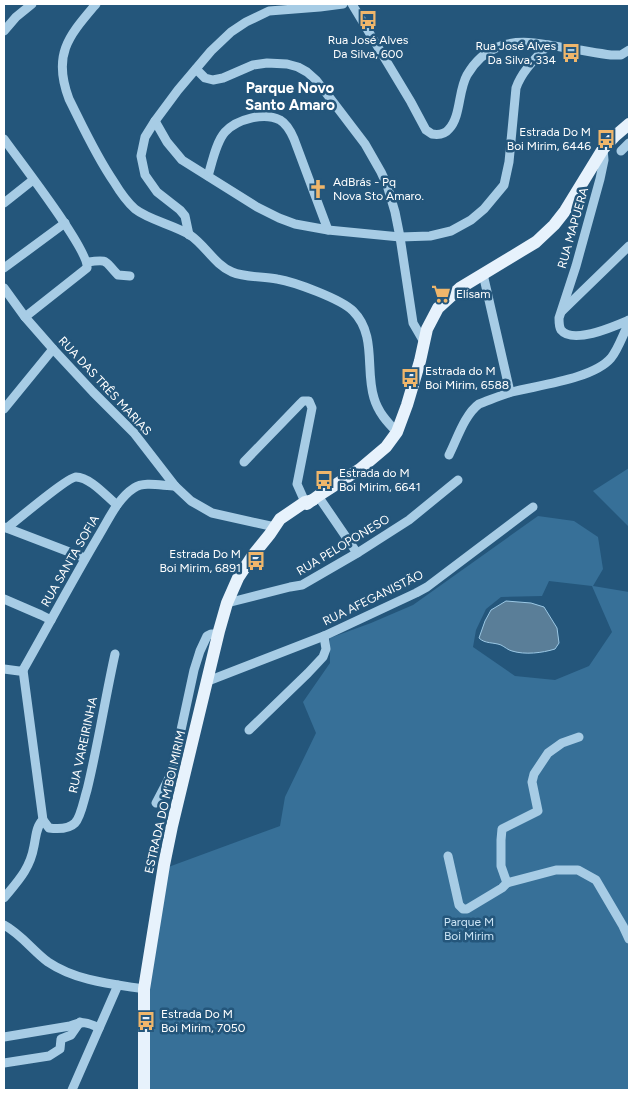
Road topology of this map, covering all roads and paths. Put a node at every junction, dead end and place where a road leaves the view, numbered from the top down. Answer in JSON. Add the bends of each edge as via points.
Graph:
{"nodes":[{"id":1,"x":32,"y":4,"type":"edge"},
{"id":2,"x":96,"y":4,"type":"edge"},
{"id":3,"x":343,"y":4,"type":"edge"},
{"id":4,"x":352,"y":4,"type":"edge"},
{"id":5,"x":4,"y":31,"type":"edge"},
{"id":6,"x":548,"y":45,"type":"junction"},
{"id":7,"x":629,"y":50,"type":"edge"},
{"id":8,"x":196,"y":69,"type":"junction"},
{"id":9,"x":155,"y":121,"type":"junction"},
{"id":10,"x":629,"y":124,"type":"edge"},
{"id":11,"x":4,"y":139,"type":"edge"},
{"id":12,"x":629,"y":143,"type":"edge"},
{"id":13,"x":603,"y":149,"type":"junction"},
{"id":14,"x":621,"y":151,"type":"dead end"},
{"id":15,"x":208,"y":176,"type":"junction"},
{"id":16,"x":34,"y":180,"type":"junction"},
{"id":17,"x":4,"y":203,"type":"edge"},
{"id":18,"x":65,"y":223,"type":"junction"},
{"id":19,"x":328,"y":230,"type":"junction"},
{"id":20,"x":189,"y":234,"type":"junction"},
{"id":21,"x":400,"y":237,"type":"junction"},
{"id":22,"x":629,"y":246,"type":"edge"},
{"id":23,"x":87,"y":262,"type":"junction"},
{"id":24,"x":4,"y":268,"type":"edge"},
{"id":25,"x":483,"y":274,"type":"junction"},
{"id":26,"x":130,"y":276,"type":"dead end"},
{"id":27,"x":4,"y":288,"type":"edge"},
{"id":28,"x":560,"y":313,"type":"junction"},
{"id":29,"x":25,"y":317,"type":"junction"},
{"id":30,"x":629,"y":321,"type":"edge"},
{"id":31,"x":424,"y":342,"type":"junction"},
{"id":32,"x":53,"y":349,"type":"junction"},
{"id":33,"x":510,"y":392,"type":"junction"},
{"id":34,"x":4,"y":409,"type":"edge"},
{"id":35,"x":397,"y":432,"type":"junction"},
{"id":36,"x":449,"y":455,"type":"dead end"},
{"id":37,"x":244,"y":462,"type":"dead end"},
{"id":38,"x":458,"y":480,"type":"dead end"},
{"id":39,"x":175,"y":486,"type":"junction"},
{"id":40,"x":312,"y":499,"type":"junction"},
{"id":41,"x":117,"y":506,"type":"junction"},
{"id":42,"x":533,"y":507,"type":"dead end"},
{"id":43,"x":6,"y":528,"type":"edge"},
{"id":44,"x":273,"y":531,"type":"junction"},
{"id":45,"x":357,"y":553,"type":"junction"},
{"id":46,"x":85,"y":558,"type":"junction"},
{"id":47,"x":4,"y":599,"type":"edge"},
{"id":48,"x":227,"y":603,"type":"junction"},
{"id":49,"x":51,"y":620,"type":"junction"},
{"id":50,"x":219,"y":634,"type":"junction"},
{"id":51,"x":324,"y":636,"type":"junction"},
{"id":52,"x":115,"y":654,"type":"dead end"},
{"id":53,"x":4,"y":669,"type":"edge"},
{"id":54,"x":23,"y":670,"type":"junction"},
{"id":55,"x":208,"y":681,"type":"junction"},
{"id":56,"x":249,"y":730,"type":"dead end"},
{"id":57,"x":579,"y":737,"type":"dead end"},
{"id":58,"x":156,"y":803,"type":"dead end"},
{"id":59,"x":43,"y":820,"type":"junction"},
{"id":60,"x":448,"y":856,"type":"dead end"},
{"id":61,"x":507,"y":883,"type":"junction"},
{"id":62,"x":4,"y":898,"type":"edge"},
{"id":63,"x":4,"y":925,"type":"edge"},
{"id":64,"x":629,"y":939,"type":"edge"},
{"id":65,"x":118,"y":985,"type":"junction"},
{"id":66,"x":144,"y":989,"type":"junction"},
{"id":67,"x":80,"y":1022,"type":"junction"},
{"id":68,"x":99,"y":1028,"type":"junction"},
{"id":69,"x":4,"y":1037,"type":"edge"},
{"id":70,"x":4,"y":1063,"type":"edge"},
{"id":71,"x":72,"y":1090,"type":"edge"},
{"id":72,"x":144,"y":1090,"type":"edge"}],
"edges":[{"from":1,"to":5,"type":"street"},
{"from":2,"to":20,"type":"street","via":[[72,33],[64,49],[62,72],[69,99],[122,195],[142,213]]},
{"from":3,"to":8,"type":"street","via":[[269,11],[257,16],[231,32]]},
{"from":4,"to":6,"type":"street","via":[[426,130],[432,134],[449,130],[467,75],[486,54],[498,47],[524,42]]},
{"from":6,"to":7,"type":"street","via":[[611,56]]},
{"from":6,"to":21,"type":"street","via":[[519,79],[507,173],[495,196],[471,220],[452,231]]},
{"from":8,"to":9,"type":"street"},
{"from":8,"to":21,"type":"street","via":[[213,80],[267,62],[288,64],[307,72],[365,144],[381,172],[391,197]]},
{"from":9,"to":15,"type":"street","via":[[182,160]]},
{"from":9,"to":20,"type":"street","via":[[145,137],[141,156],[145,175],[157,192],[185,216]]},
{"from":10,"to":13,"type":"main road","name":"ESTRADA DO M'BOI MIRIM"},
{"from":11,"to":16,"type":"street"},
{"from":12,"to":14,"type":"street"},
{"from":13,"to":25,"type":"main road","name":"ESTRADA DO M'BOI MIRIM","via":[[554,225],[536,242]]},
{"from":13,"to":28,"type":"street","name":"RUA MAPUERA","via":[[600,178]]},
{"from":15,"to":19,"type":"street","via":[[279,218]]},
{"from":15,"to":19,"type":"street","via":[[225,132],[243,120],[263,117],[281,120],[294,139]]},
{"from":16,"to":17,"type":"street"},
{"from":16,"to":18,"type":"street"},
{"from":18,"to":23,"type":"street"},
{"from":18,"to":24,"type":"street"},
{"from":19,"to":21,"type":"street"},
{"from":20,"to":35,"type":"street","via":[[232,272],[286,281],[334,299],[353,311],[367,338],[374,398],[387,422]]},
{"from":21,"to":31,"type":"street","via":[[413,323]]},
{"from":22,"to":28,"type":"street"},
{"from":23,"to":26,"type":"street","via":[[104,261],[118,275]]},
{"from":23,"to":29,"type":"street","via":[[86,270]]},
{"from":25,"to":31,"type":"main road","name":"ESTRADA DO M'BOI MIRIM","via":[[460,288],[438,308]]},
{"from":25,"to":33,"type":"street"},
{"from":27,"to":29,"type":"street","name":"RUA DAS TRÊS MARIAS"},
{"from":28,"to":30,"type":"street","via":[[560,329],[575,336],[599,332]]},
{"from":29,"to":32,"type":"street","name":"RUA DAS TRÊS MARIAS"},
{"from":30,"to":33,"type":"street","via":[[606,363],[577,377]]},
{"from":31,"to":35,"type":"main road","name":"ESTRADA DO M'BOI MIRIM"},
{"from":32,"to":34,"type":"street"},
{"from":32,"to":39,"type":"street","name":"RUA DAS TRÊS MARIAS","via":[[134,433]]},
{"from":33,"to":36,"type":"street","via":[[475,407]]},
{"from":35,"to":40,"type":"main road","name":"ESTRADA DO M'BOI MIRIM","via":[[386,447],[360,469]]},
{"from":37,"to":40,"type":"street","via":[[303,401],[309,401],[312,408],[297,484]]},
{"from":38,"to":45,"type":"street","name":"RUA PELOPONESO","via":[[409,520]]},
{"from":39,"to":41,"type":"street","name":"RUA SANTA SOFIA","via":[[139,486]]},
{"from":39,"to":44,"type":"street","name":"RUA DAS TRÊS MARIAS","via":[[191,501],[212,513]]},
{"from":40,"to":44,"type":"main road","name":"ESTRADA DO M'BOI MIRIM"},
{"from":40,"to":45,"type":"street"},
{"from":41,"to":43,"type":"street","via":[[97,487],[73,477]]},
{"from":41,"to":46,"type":"street","name":"RUA SANTA SOFIA"},
{"from":42,"to":51,"type":"street","name":"RUA AFEGANISTÃO","via":[[427,587]]},
{"from":43,"to":46,"type":"street"},
{"from":44,"to":48,"type":"main road","name":"ESTRADA DO M'BOI MIRIM","via":[[238,578]]},
{"from":45,"to":48,"type":"street","name":"RUA PELOPONESO","via":[[302,585]]},
{"from":46,"to":49,"type":"street","name":"RUA SANTA SOFIA"},
{"from":47,"to":49,"type":"street"},
{"from":48,"to":50,"type":"main road","name":"ESTRADA DO M'BOI MIRIM"},
{"from":49,"to":54,"type":"street","name":"RUA SANTA SOFIA"},
{"from":50,"to":55,"type":"main road","name":"ESTRADA DO M'BOI MIRIM"},
{"from":50,"to":58,"type":"street","via":[[207,636],[200,651],[168,780]]},
{"from":51,"to":55,"type":"street","name":"RUA AFEGANISTÃO"},
{"from":51,"to":56,"type":"street","via":[[326,649],[323,657]]},
{"from":52,"to":59,"type":"street","name":"RUA VAREIRINHA","via":[[78,820],[71,827],[60,829],[50,828]]},
{"from":53,"to":54,"type":"street"},
{"from":54,"to":59,"type":"street"},
{"from":55,"to":66,"type":"main road","name":"ESTRADA DO M'BOI MIRIM","via":[[172,826]]},
{"from":57,"to":61,"type":"street","via":[[548,753],[534,774],[532,782],[538,811],[502,829],[501,866]]},
{"from":59,"to":62,"type":"street","via":[[38,827],[28,868]]},
{"from":60,"to":61,"type":"street","via":[[462,909],[468,909]]},
{"from":61,"to":64,"type":"street","via":[[556,870],[578,870],[596,880]]},
{"from":63,"to":65,"type":"street","via":[[64,971]]},
{"from":65,"to":66,"type":"street"},
{"from":65,"to":68,"type":"street"},
{"from":66,"to":72,"type":"main road","name":"ESTRADA DO M'BOI MIRIM"},
{"from":67,"to":68,"type":"street"},
{"from":67,"to":69,"type":"street"},
{"from":67,"to":70,"type":"street","via":[[71,1035],[61,1038],[60,1049],[49,1056]]},
{"from":68,"to":71,"type":"street"}]}
